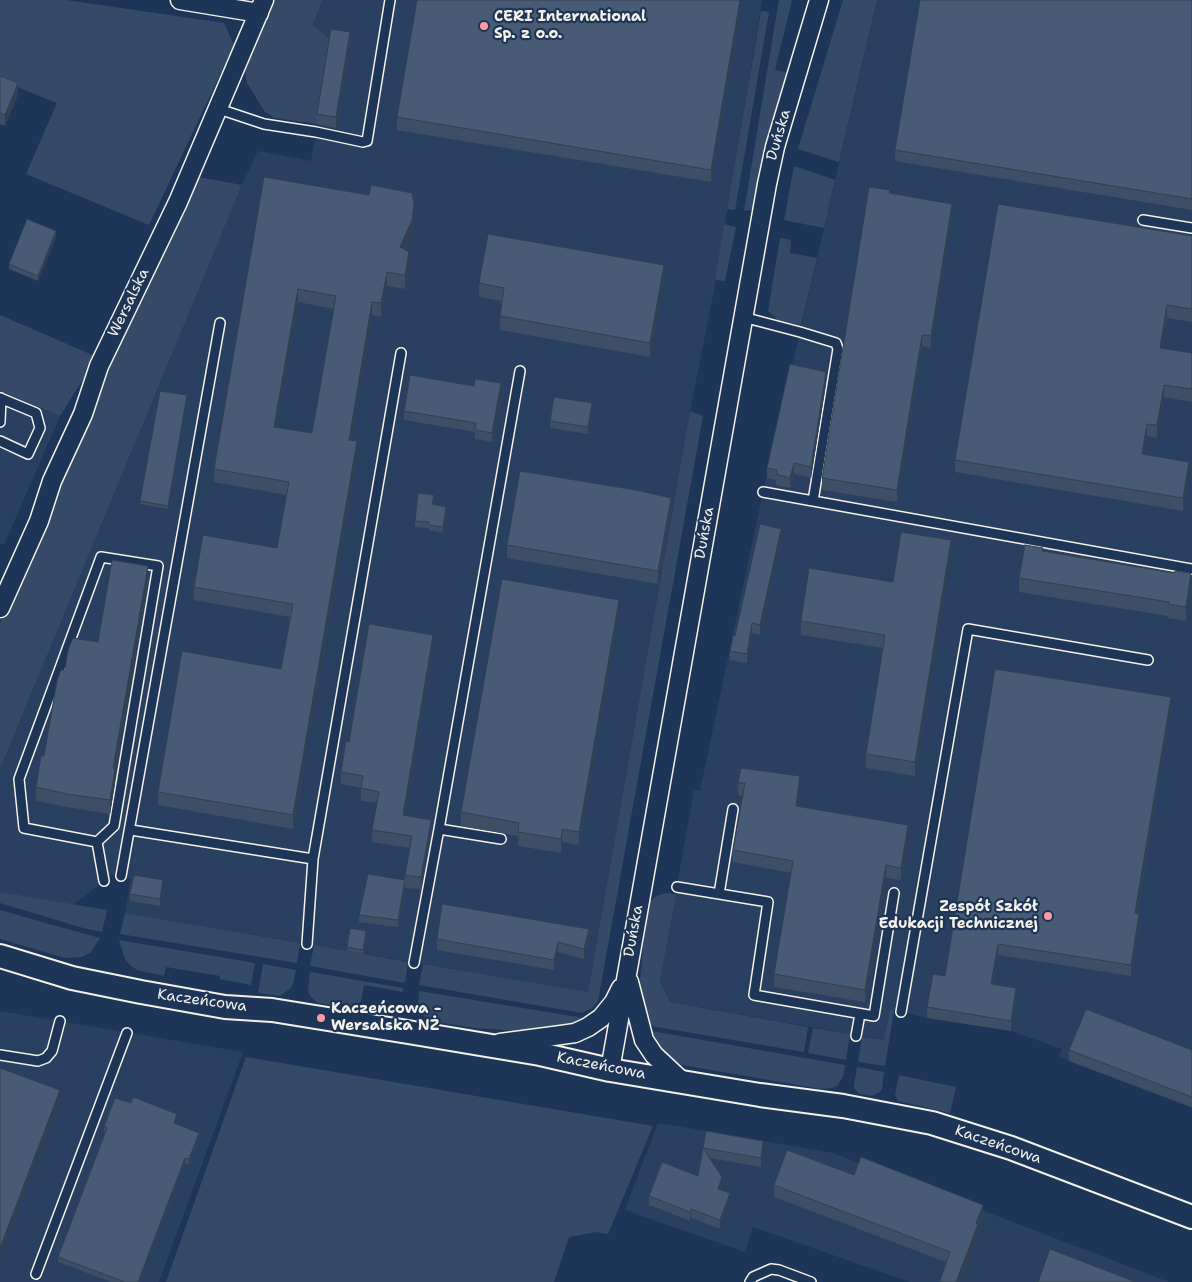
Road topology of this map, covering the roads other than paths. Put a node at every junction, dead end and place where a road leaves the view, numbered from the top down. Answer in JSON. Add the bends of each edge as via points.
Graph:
{"nodes":[{"id":1,"x":180,"y":0,"type":"edge"},
{"id":2,"x":390,"y":0,"type":"edge"},
{"id":3,"x":819,"y":0,"type":"edge"},
{"id":4,"x":261,"y":6,"type":"edge"},
{"id":5,"x":219,"y":109,"type":"junction"},
{"id":6,"x":1143,"y":220,"type":"dead end"},
{"id":7,"x":1192,"y":228,"type":"edge"},
{"id":8,"x":743,"y":317,"type":"junction"},
{"id":9,"x":220,"y":323,"type":"dead end"},
{"id":10,"x":401,"y":354,"type":"dead end"},
{"id":11,"x":520,"y":371,"type":"dead end"},
{"id":12,"x":1,"y":398,"type":"edge"},
{"id":13,"x":0,"y":422,"type":"edge"},
{"id":14,"x":0,"y":441,"type":"edge"},
{"id":15,"x":763,"y":492,"type":"dead end"},
{"id":16,"x":813,"y":501,"type":"junction"},
{"id":17,"x":1192,"y":569,"type":"edge"},
{"id":18,"x":0,"y":608,"type":"edge"},
{"id":19,"x":1148,"y":660,"type":"dead end"},
{"id":20,"x":733,"y":809,"type":"dead end"},
{"id":21,"x":439,"y":829,"type":"junction"},
{"id":22,"x":131,"y":830,"type":"junction"},
{"id":23,"x":501,"y":839,"type":"edge"},
{"id":24,"x":97,"y":842,"type":"junction"},
{"id":25,"x":313,"y":858,"type":"junction"},
{"id":26,"x":121,"y":876,"type":"dead end"},
{"id":27,"x":104,"y":881,"type":"dead end"},
{"id":28,"x":677,"y":886,"type":"dead end"},
{"id":29,"x":894,"y":893,"type":"dead end"},
{"id":30,"x":719,"y":894,"type":"junction"},
{"id":31,"x":307,"y":944,"type":"dead end"},
{"id":32,"x":0,"y":956,"type":"edge"},
{"id":33,"x":414,"y":963,"type":"dead end"},
{"id":34,"x":627,"y":974,"type":"junction"},
{"id":35,"x":901,"y":1012,"type":"dead end"},
{"id":36,"x":860,"y":1014,"type":"junction"},
{"id":37,"x":60,"y":1022,"type":"dead end"},
{"id":38,"x":127,"y":1033,"type":"dead end"},
{"id":39,"x":856,"y":1036,"type":"dead end"},
{"id":40,"x":486,"y":1045,"type":"junction"},
{"id":41,"x":0,"y":1055,"type":"edge"},
{"id":42,"x":610,"y":1070,"type":"junction"},
{"id":43,"x":683,"y":1082,"type":"junction"},
{"id":44,"x":1192,"y":1217,"type":"edge"},
{"id":45,"x":36,"y":1274,"type":"dead end"},
{"id":46,"x":750,"y":1282,"type":"edge"},
{"id":47,"x":811,"y":1282,"type":"edge"}],
"edges":[{"from":1,"to":4,"type":"street"},
{"from":2,"to":5,"type":"lane","via":[[367,141],[264,124]]},
{"from":3,"to":8,"type":"street","name":"Duńska","via":[[774,148]]},
{"from":4,"to":5,"type":"street","name":"Wersalska"},
{"from":5,"to":18,"type":"street","name":"Wersalska","via":[[99,366],[83,414]]},
{"from":6,"to":7,"type":"lane"},
{"from":8,"to":16,"type":"lane","via":[[836,343],[838,349]]},
{"from":8,"to":34,"type":"street","name":"Duńska"},
{"from":9,"to":22,"type":"lane"},
{"from":10,"to":25,"type":"lane"},
{"from":11,"to":21,"type":"lane"},
{"from":12,"to":13,"type":"lane"},
{"from":12,"to":14,"type":"lane","via":[[36,413],[40,428],[28,454]]},
{"from":15,"to":16,"type":"lane"},
{"from":16,"to":17,"type":"lane"},
{"from":19,"to":35,"type":"lane","via":[[968,629]]},
{"from":20,"to":30,"type":"lane"},
{"from":21,"to":23,"type":"lane"},
{"from":21,"to":33,"type":"lane"},
{"from":22,"to":25,"type":"lane"},
{"from":22,"to":26,"type":"lane"},
{"from":24,"to":24,"type":"lane","via":[[114,826],[158,566],[101,557],[19,779],[24,828]]},
{"from":24,"to":27,"type":"lane"},
{"from":25,"to":31,"type":"lane"},
{"from":28,"to":30,"type":"lane"},
{"from":29,"to":36,"type":"lane","via":[[874,1016]]},
{"from":30,"to":36,"type":"lane","via":[[768,902],[754,995]]},
{"from":32,"to":40,"type":"street","name":"Kaczeńcowa","via":[[72,978],[150,994]]},
{"from":34,"to":40,"type":"street","via":[[614,1002],[588,1028],[575,1033]]},
{"from":34,"to":42,"type":"street","name":"Duńska"},
{"from":34,"to":43,"type":"street","via":[[644,1040],[660,1061]]},
{"from":36,"to":39,"type":"lane"},
{"from":37,"to":41,"type":"lane","via":[[52,1051],[46,1058],[38,1062]]},
{"from":38,"to":45,"type":"lane"},
{"from":40,"to":42,"type":"street","name":"Kaczeńcowa"},
{"from":42,"to":43,"type":"street","name":"Kaczeńcowa"},
{"from":43,"to":44,"type":"street","name":"Kaczeńcowa","via":[[932,1123],[1011,1148]]},
{"from":46,"to":47,"type":"lane","via":[[757,1275],[779,1270]]}]}
